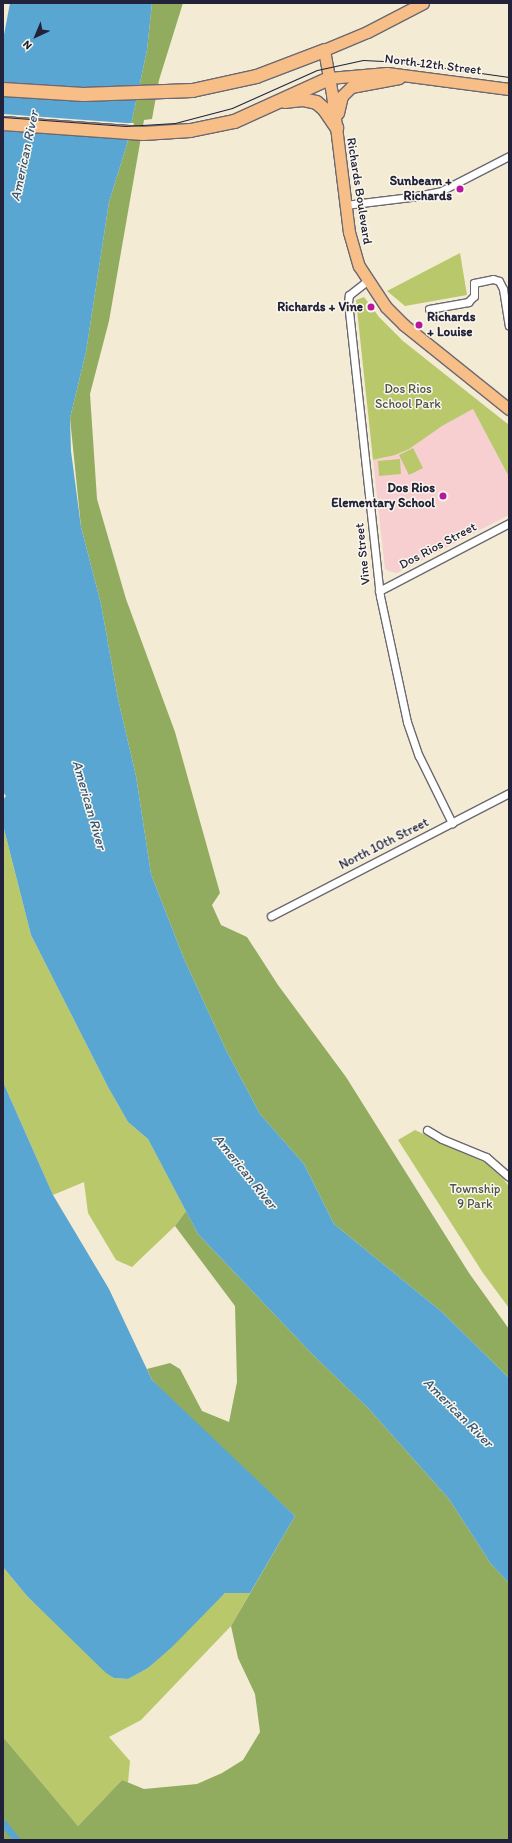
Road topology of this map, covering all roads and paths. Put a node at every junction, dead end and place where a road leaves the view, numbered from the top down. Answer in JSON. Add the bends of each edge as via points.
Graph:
{"nodes":[{"id":1,"x":423,"y":3,"type":"edge"},
{"id":2,"x":324,"y":50,"type":"junction"},
{"id":3,"x":413,"y":75,"type":"junction"},
{"id":4,"x":324,"y":80,"type":"junction"},
{"id":5,"x":3,"y":89,"type":"edge"},
{"id":6,"x":509,"y":89,"type":"edge"},
{"id":7,"x":273,"y":102,"type":"junction"},
{"id":8,"x":3,"y":123,"type":"edge"},
{"id":9,"x":336,"y":127,"type":"junction"},
{"id":10,"x":509,"y":156,"type":"edge"},
{"id":11,"x":345,"y":205,"type":"junction"},
{"id":12,"x":367,"y":281,"type":"junction"},
{"id":13,"x":507,"y":304,"type":"edge"},
{"id":14,"x":429,"y":309,"type":"dead end"},
{"id":15,"x":509,"y":326,"type":"edge"},
{"id":16,"x":509,"y":409,"type":"edge"},
{"id":17,"x":509,"y":523,"type":"edge"},
{"id":18,"x":379,"y":591,"type":"junction"},
{"id":19,"x":509,"y":793,"type":"edge"},
{"id":20,"x":452,"y":823,"type":"junction"},
{"id":21,"x":271,"y":916,"type":"dead end"},
{"id":22,"x":427,"y":1130,"type":"dead end"},
{"id":23,"x":509,"y":1177,"type":"edge"}],
"edges":[{"from":1,"to":2,"type":"main road","via":[[367,32]]},
{"from":2,"to":4,"type":"main road","name":"Richards Boulevard"},
{"from":2,"to":5,"type":"highway","via":[[244,80],[166,93],[83,94]]},
{"from":3,"to":4,"type":"main road","name":"North 12th Street","via":[[374,73]]},
{"from":3,"to":6,"type":"main road","name":"North 12th Street"},
{"from":3,"to":9,"type":"main road","via":[[348,89],[340,100]]},
{"from":4,"to":7,"type":"highway"},
{"from":4,"to":9,"type":"main road","name":"Richards Boulevard"},
{"from":7,"to":8,"type":"highway","via":[[222,124],[190,130],[143,133]]},
{"from":7,"to":9,"type":"highway","via":[[310,100],[324,109]]},
{"from":9,"to":11,"type":"main road","name":"Richards Boulevard"},
{"from":10,"to":11,"type":"street","via":[[441,191],[407,198]]},
{"from":11,"to":12,"type":"main road","name":"Richards Boulevard","via":[[351,242]]},
{"from":12,"to":16,"type":"main road","name":"Richards Boulevard","via":[[399,321]]},
{"from":12,"to":18,"type":"street","name":"Vine Street","via":[[349,295],[348,302]]},
{"from":13,"to":14,"type":"street","via":[[499,281],[493,279],[474,283],[474,296],[468,302]]},
{"from":13,"to":15,"type":"street"},
{"from":17,"to":18,"type":"street","name":"Dos Rios Street"},
{"from":18,"to":20,"type":"street","name":"Vine Street","via":[[407,722]]},
{"from":19,"to":20,"type":"street","name":"North 10th Street"},
{"from":20,"to":21,"type":"street","name":"North 10th Street"},
{"from":22,"to":23,"type":"street","via":[[486,1157]]}]}
